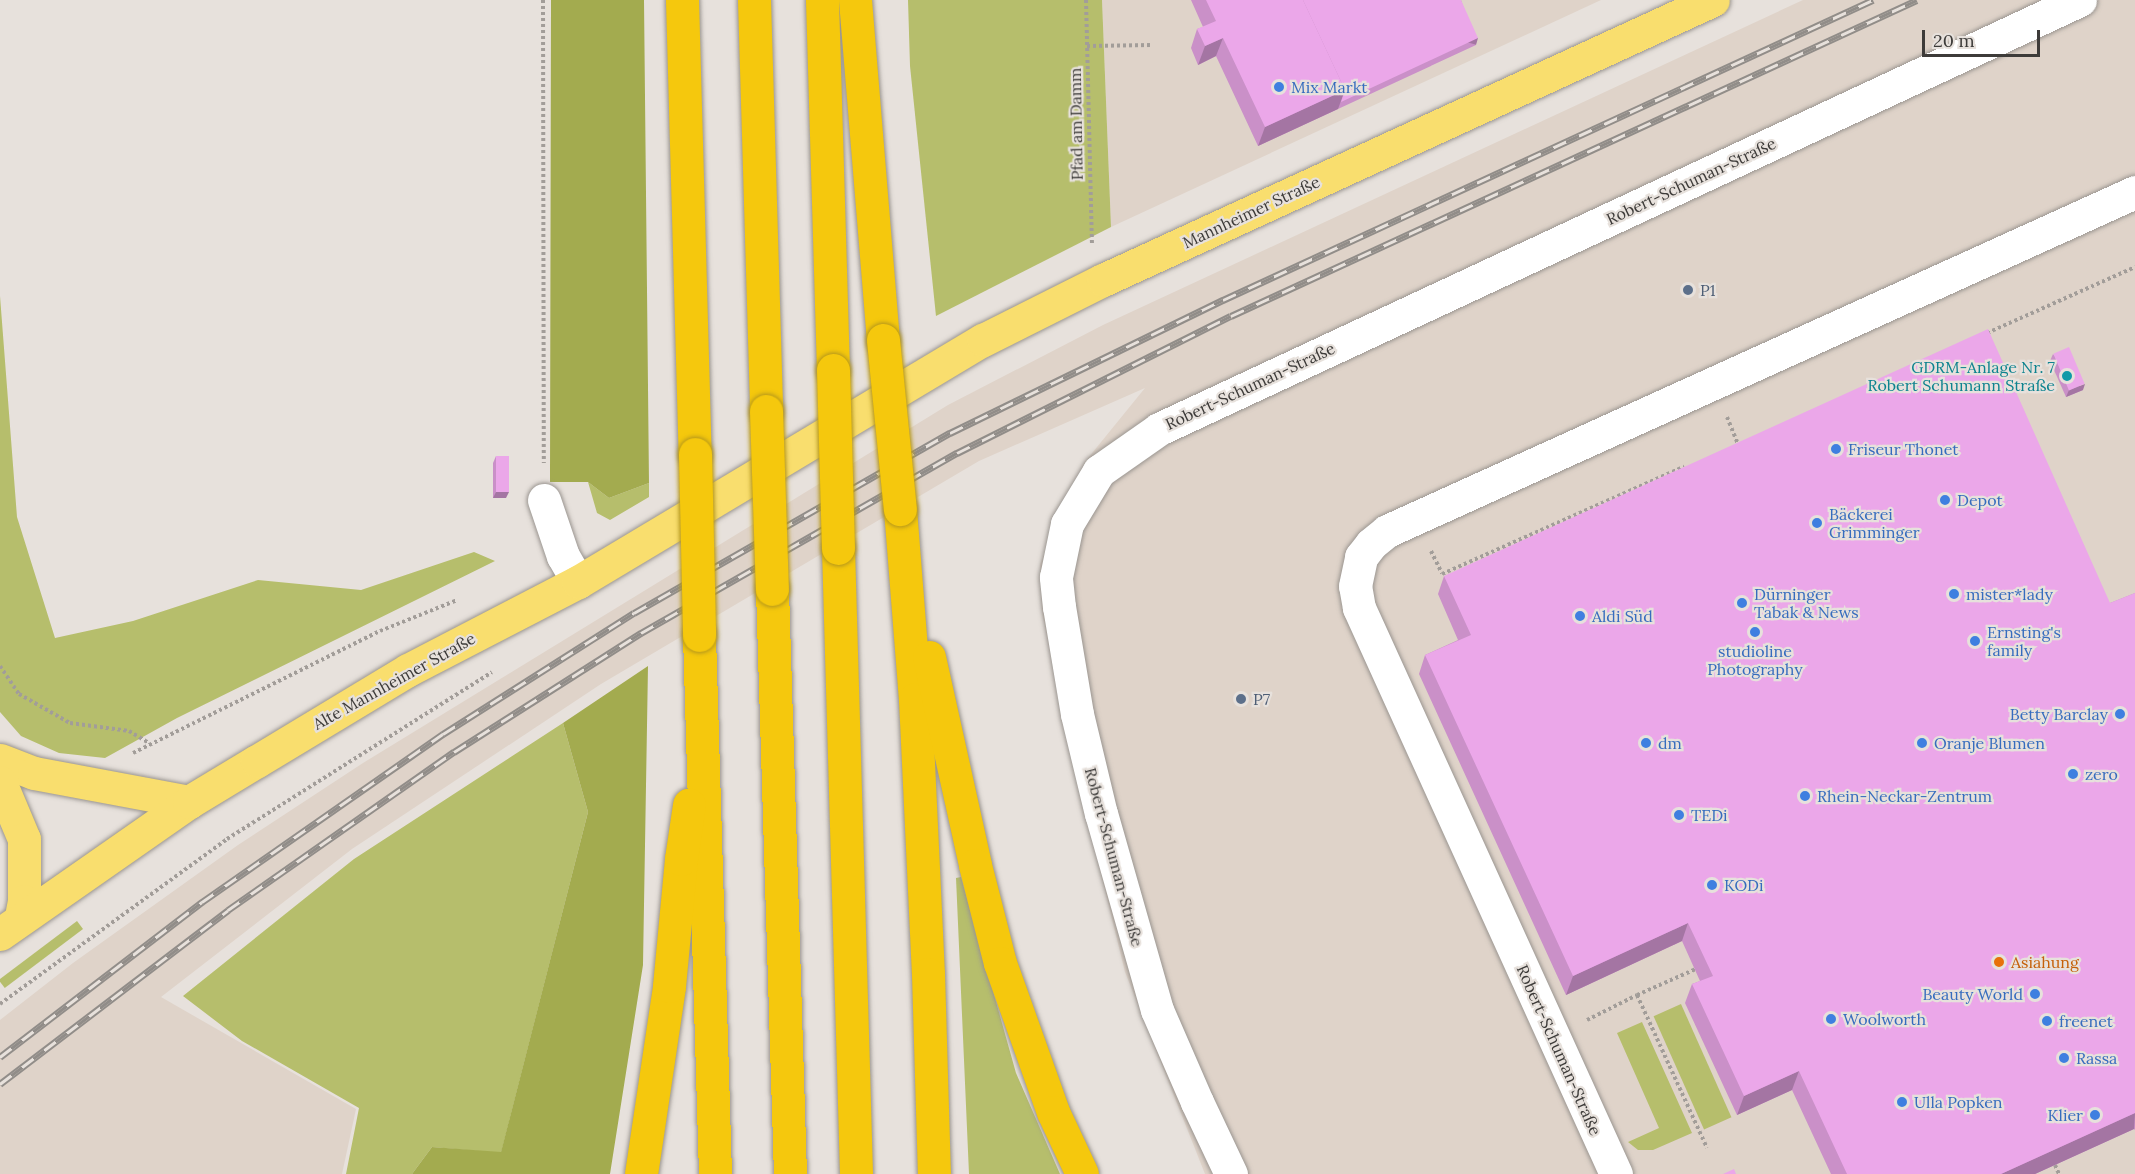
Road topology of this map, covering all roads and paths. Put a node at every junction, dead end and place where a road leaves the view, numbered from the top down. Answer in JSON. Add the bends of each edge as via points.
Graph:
{"nodes":[{"id":1,"x":543,"y":0,"type":"edge"},
{"id":2,"x":682,"y":0,"type":"edge"},
{"id":3,"x":754,"y":0,"type":"edge"},
{"id":4,"x":822,"y":0,"type":"edge"},
{"id":5,"x":855,"y":0,"type":"edge"},
{"id":6,"x":1086,"y":0,"type":"edge"},
{"id":7,"x":1713,"y":0,"type":"edge"},
{"id":8,"x":2080,"y":0,"type":"edge"},
{"id":9,"x":1152,"y":45,"type":"dead end"},
{"id":10,"x":1087,"y":46,"type":"junction"},
{"id":11,"x":2135,"y":192,"type":"edge"},
{"id":12,"x":1083,"y":251,"type":"dead end"},
{"id":13,"x":2135,"y":267,"type":"edge"},
{"id":14,"x":1982,"y":335,"type":"edge"},
{"id":15,"x":1748,"y":439,"type":"edge"},
{"id":16,"x":1727,"y":448,"type":"edge"},
{"id":17,"x":802,"y":450,"type":"joint"},
{"id":18,"x":1694,"y":463,"type":"edge"},
{"id":19,"x":544,"y":500,"type":"joint"},
{"id":20,"x":1416,"y":518,"type":"junction"},
{"id":21,"x":906,"y":557,"type":"junction"},
{"id":22,"x":578,"y":582,"type":"junction"},
{"id":23,"x":466,"y":596,"type":"dead end"},
{"id":24,"x":0,"y":666,"type":"edge"},
{"id":25,"x":494,"y":670,"type":"dead end"},
{"id":26,"x":702,"y":726,"type":"junction"},
{"id":27,"x":0,"y":760,"type":"edge"},
{"id":28,"x":0,"y":782,"type":"edge"},
{"id":29,"x":189,"y":802,"type":"junction"},
{"id":30,"x":9,"y":917,"type":"edge"},
{"id":31,"x":1696,"y":969,"type":"edge"},
{"id":32,"x":1637,"y":995,"type":"junction"},
{"id":33,"x":0,"y":1004,"type":"edge"},
{"id":34,"x":1589,"y":1017,"type":"dead end"},
{"id":35,"x":1707,"y":1148,"type":"dead end"},
{"id":36,"x":2055,"y":1165,"type":"edge"},
{"id":37,"x":641,"y":1174,"type":"edge"},
{"id":38,"x":715,"y":1174,"type":"edge"},
{"id":39,"x":790,"y":1174,"type":"edge"},
{"id":40,"x":856,"y":1174,"type":"edge"},
{"id":41,"x":934,"y":1174,"type":"edge"},
{"id":42,"x":1082,"y":1174,"type":"edge"},
{"id":43,"x":1231,"y":1174,"type":"edge"},
{"id":44,"x":1616,"y":1174,"type":"edge"},
{"id":45,"x":2059,"y":1174,"type":"edge"}],
"edges":[{"from":1,"to":19,"type":"path"},
{"from":2,"to":26,"type":"highway","bridge":true},
{"from":3,"to":39,"type":"highway","bridge":true},
{"from":4,"to":40,"type":"highway","bridge":true},
{"from":5,"to":21,"type":"highway","bridge":true,"via":[[883,340]]},
{"from":6,"to":10,"type":"path","name":"Pfad am Damm"},
{"from":7,"to":17,"type":"main road","name":"Mannheimer Straße","via":[[1103,280],[983,340]]},
{"from":8,"to":43,"type":"lane","name":"Robert-Schuman-Straße","via":[[1159,429],[1099,471],[1067,524],[1056,577],[1077,714],[1157,1010]]},
{"from":9,"to":10,"type":"path"},
{"from":10,"to":12,"type":"path","name":"Pfad am Damm","via":[[1092,247]]},
{"from":11,"to":20,"type":"lane","name":"Robert-Schuman-Straße"},
{"from":13,"to":14,"type":"path"},
{"from":15,"to":16,"type":"path"},
{"from":17,"to":22,"type":"main road","name":"Alte Mannheimer Straße"},
{"from":18,"to":20,"type":"path","via":[[1442,574]]},
{"from":19,"to":22,"type":"lane","via":[[563,556]]},
{"from":20,"to":44,"type":"lane","name":"Robert-Schuman-Straße","via":[[1387,531],[1361,557],[1355,586],[1359,608]]},
{"from":21,"to":41,"type":"highway","via":[[928,962]]},
{"from":21,"to":42,"type":"highway","via":[[1000,963],[1053,1112]]},
{"from":22,"to":29,"type":"main road","name":"Alte Mannheimer Straße","via":[[408,670]]},
{"from":23,"to":24,"type":"path","via":[[380,631],[149,743],[129,731],[70,723],[19,694]]},
{"from":25,"to":33,"type":"path","via":[[227,839]]},
{"from":26,"to":37,"type":"highway"},
{"from":26,"to":38,"type":"highway"},
{"from":27,"to":29,"type":"main road","via":[[34,773]]},
{"from":28,"to":30,"type":"main road","via":[[24,839],[24,901]]},
{"from":29,"to":30,"type":"main road","name":"Alte Mannheimer Straße"},
{"from":31,"to":32,"type":"path"},
{"from":32,"to":34,"type":"path"},
{"from":32,"to":35,"type":"path"},
{"from":36,"to":45,"type":"path"}]}
